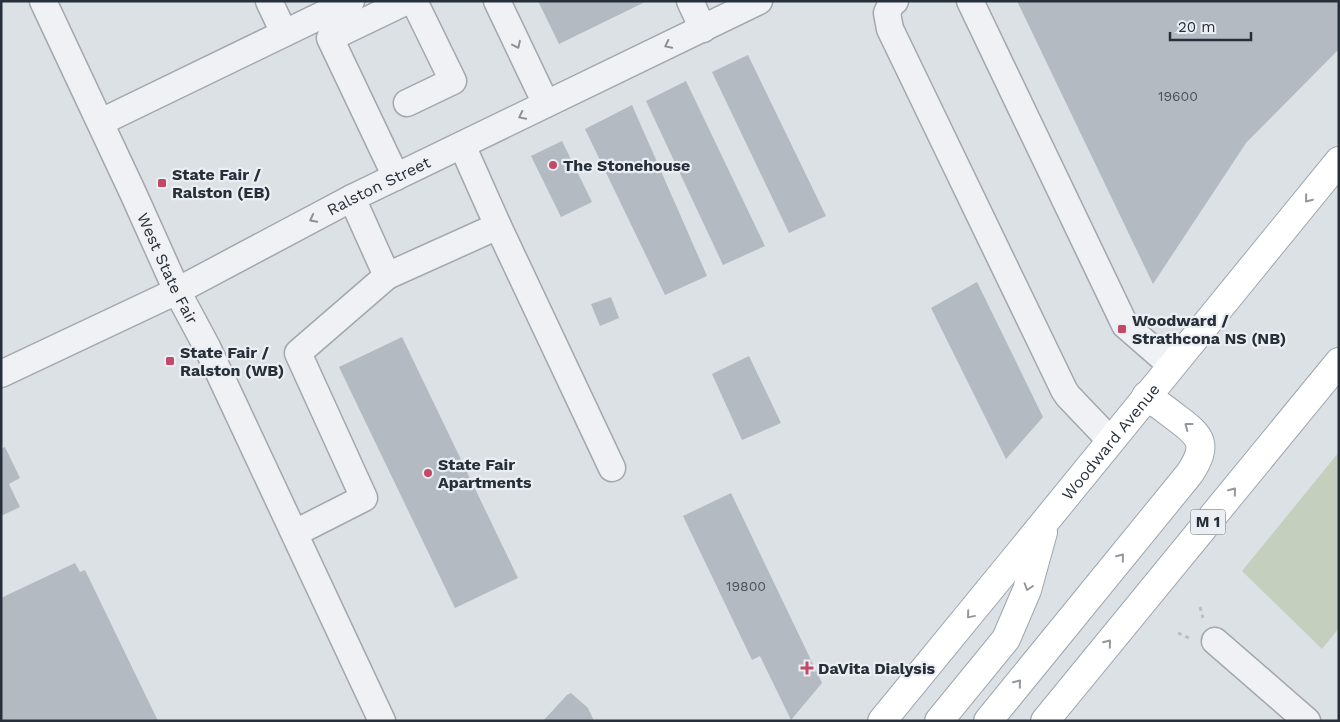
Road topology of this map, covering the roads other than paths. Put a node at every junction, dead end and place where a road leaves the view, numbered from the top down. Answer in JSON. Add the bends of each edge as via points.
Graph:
{"nodes":[{"id":1,"x":44,"y":1,"type":"edge"},
{"id":2,"x":269,"y":1,"type":"edge"},
{"id":3,"x":351,"y":1,"type":"edge"},
{"id":4,"x":407,"y":1,"type":"edge"},
{"id":5,"x":414,"y":1,"type":"edge"},
{"id":6,"x":496,"y":1,"type":"edge"},
{"id":7,"x":690,"y":1,"type":"edge"},
{"id":8,"x":759,"y":1,"type":"edge"},
{"id":9,"x":894,"y":1,"type":"edge"},
{"id":10,"x":970,"y":1,"type":"edge"},
{"id":11,"x":702,"y":28,"type":"junction"},
{"id":12,"x":284,"y":33,"type":"junction"},
{"id":13,"x":407,"y":103,"type":"dead end"},
{"id":14,"x":546,"y":104,"type":"junction"},
{"id":15,"x":101,"y":122,"type":"junction"},
{"id":16,"x":462,"y":145,"type":"junction"},
{"id":17,"x":1339,"y":162,"type":"edge"},
{"id":18,"x":396,"y":177,"type":"junction"},
{"id":19,"x":352,"y":198,"type":"junction"},
{"id":20,"x":498,"y":226,"type":"junction"},
{"id":21,"x":387,"y":276,"type":"junction"},
{"id":22,"x":177,"y":291,"type":"junction"},
{"id":23,"x":1339,"y":362,"type":"edge"},
{"id":24,"x":1171,"y":365,"type":"junction"},
{"id":25,"x":1,"y":374,"type":"edge"},
{"id":26,"x":1146,"y":396,"type":"junction"},
{"id":27,"x":1110,"y":440,"type":"junction"},
{"id":28,"x":612,"y":468,"type":"dead end"},
{"id":29,"x":1045,"y":523,"type":"junction"},
{"id":30,"x":295,"y":533,"type":"junction"},
{"id":31,"x":1215,"y":641,"type":"dead end"},
{"id":32,"x":382,"y":721,"type":"edge"},
{"id":33,"x":882,"y":721,"type":"edge"},
{"id":34,"x":939,"y":721,"type":"edge"},
{"id":35,"x":988,"y":721,"type":"edge"},
{"id":36,"x":1045,"y":721,"type":"edge"},
{"id":37,"x":1308,"y":721,"type":"edge"}],
"edges":[{"from":1,"to":15,"type":"street","name":"West State Fair"},
{"from":2,"to":12,"type":"street"},
{"from":3,"to":12,"type":"street"},
{"from":4,"to":18,"type":"street","via":[[330,38]]},
{"from":5,"to":13,"type":"street","via":[[453,81]]},
{"from":6,"to":14,"type":"street","one_way":true},
{"from":7,"to":11,"type":"street"},
{"from":8,"to":11,"type":"street","name":"Ralston Street"},
{"from":9,"to":27,"type":"street","via":[[887,13],[890,29],[1064,390]]},
{"from":10,"to":24,"type":"street","via":[[1125,325]]},
{"from":11,"to":14,"type":"street","name":"Ralston Street","one_way":true},
{"from":12,"to":15,"type":"street"},
{"from":14,"to":16,"type":"street","name":"Ralston Street","one_way":true},
{"from":15,"to":22,"type":"street","name":"West State Fair"},
{"from":16,"to":18,"type":"street","name":"Ralston Street"},
{"from":16,"to":20,"type":"street"},
{"from":17,"to":24,"type":"main road","name":"Woodward Avenue","one_way":true},
{"from":18,"to":19,"type":"street","name":"Ralston Street"},
{"from":19,"to":21,"type":"street"},
{"from":19,"to":22,"type":"street","name":"Ralston Street","one_way":true},
{"from":20,"to":21,"type":"street"},
{"from":20,"to":28,"type":"street"},
{"from":21,"to":30,"type":"street","via":[[298,353],[364,498]]},
{"from":22,"to":25,"type":"street","name":"Ralston Street"},
{"from":22,"to":30,"type":"street","name":"West State Fair"},
{"from":36,"to":23,"type":"main road","number":"M 1","one_way":true},
{"from":24,"to":26,"type":"main road","name":"Woodward Avenue"},
{"from":26,"to":27,"type":"main road","name":"Woodward Avenue"},
{"from":35,"to":26,"type":"main road","one_way":true,"via":[[1199,459],[1200,444],[1196,432]]},
{"from":27,"to":29,"type":"main road","name":"Woodward Avenue"},
{"from":29,"to":33,"type":"main road","name":"Woodward Avenue","one_way":true},
{"from":29,"to":34,"type":"main road","one_way":true,"via":[[1028,590],[1006,639]]},
{"from":30,"to":32,"type":"street","name":"West State Fair"},
{"from":31,"to":37,"type":"street"}]}
